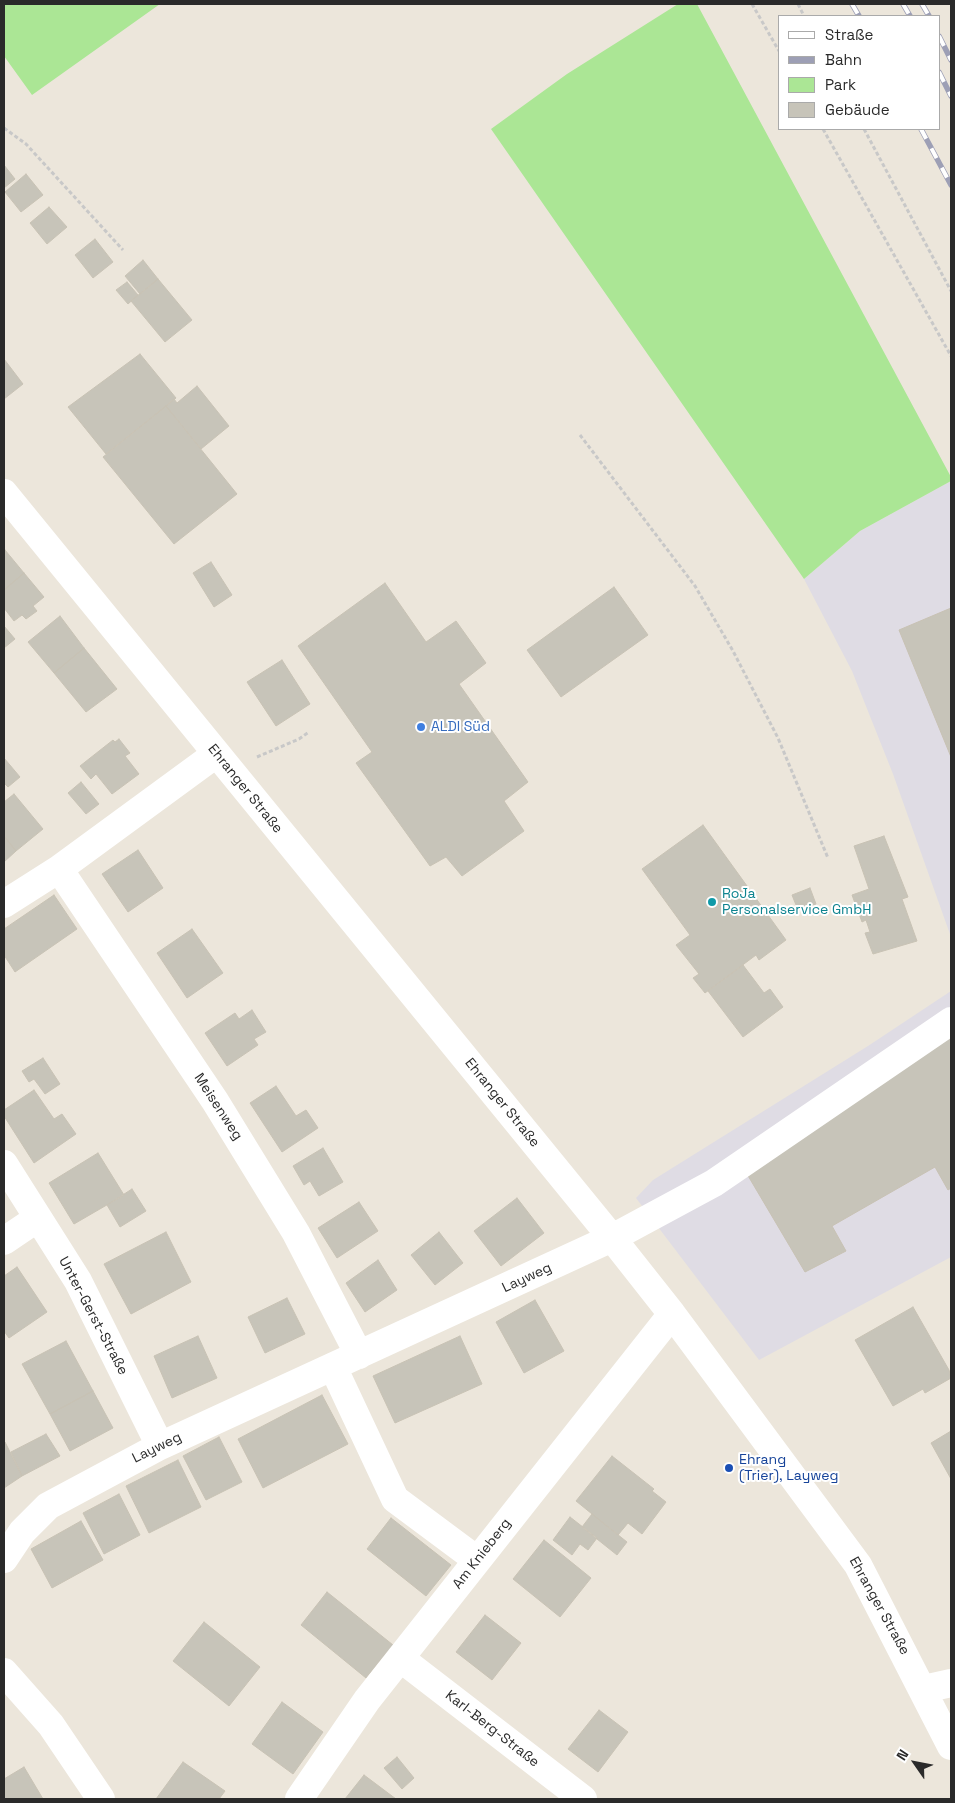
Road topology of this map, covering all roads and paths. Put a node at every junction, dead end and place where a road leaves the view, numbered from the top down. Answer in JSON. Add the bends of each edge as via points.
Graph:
{"nodes":[{"id":1,"x":752,"y":4,"type":"edge"},
{"id":2,"x":778,"y":49,"type":"edge"},
{"id":3,"x":4,"y":128,"type":"edge"},
{"id":4,"x":824,"y":130,"type":"edge"},
{"id":5,"x":865,"y":130,"type":"edge"},
{"id":6,"x":123,"y":250,"type":"dead end"},
{"id":7,"x":951,"y":291,"type":"edge"},
{"id":8,"x":951,"y":356,"type":"edge"},
{"id":9,"x":580,"y":435,"type":"dead end"},
{"id":10,"x":4,"y":493,"type":"edge"},
{"id":11,"x":309,"y":732,"type":"dead end"},
{"id":12,"x":223,"y":762,"type":"junction"},
{"id":13,"x":828,"y":858,"type":"dead end"},
{"id":14,"x":59,"y":869,"type":"junction"},
{"id":15,"x":4,"y":904,"type":"edge"},
{"id":16,"x":951,"y":1021,"type":"edge"},
{"id":17,"x":4,"y":1164,"type":"edge"},
{"id":18,"x":38,"y":1218,"type":"junction"},
{"id":19,"x":612,"y":1238,"type":"junction"},
{"id":20,"x":4,"y":1241,"type":"edge"},
{"id":21,"x":672,"y":1314,"type":"junction"},
{"id":22,"x":359,"y":1355,"type":"junction"},
{"id":23,"x":332,"y":1368,"type":"junction"},
{"id":24,"x":160,"y":1446,"type":"junction"},
{"id":25,"x":4,"y":1559,"type":"edge"},
{"id":26,"x":478,"y":1560,"type":"junction"},
{"id":27,"x":400,"y":1658,"type":"junction"},
{"id":28,"x":4,"y":1672,"type":"edge"},
{"id":29,"x":951,"y":1683,"type":"edge"},
{"id":30,"x":924,"y":1689,"type":"junction"},
{"id":31,"x":951,"y":1746,"type":"edge"},
{"id":32,"x":101,"y":1799,"type":"edge"},
{"id":33,"x":299,"y":1799,"type":"edge"},
{"id":34,"x":583,"y":1799,"type":"edge"}],
"edges":[{"from":1,"to":2,"type":"path"},
{"from":3,"to":6,"type":"path","via":[[26,144]]},
{"from":4,"to":8,"type":"path"},
{"from":5,"to":7,"type":"path"},
{"from":9,"to":13,"type":"path","via":[[695,586],[778,738]]},
{"from":10,"to":12,"type":"street","name":"Ehranger Straße"},
{"from":11,"to":12,"type":"path","via":[[299,739]]},
{"from":12,"to":14,"type":"street"},
{"from":12,"to":19,"type":"street","name":"Ehranger Straße"},
{"from":14,"to":15,"type":"street"},
{"from":14,"to":22,"type":"street","name":"Meisenweg","via":[[215,1102],[296,1233]]},
{"from":16,"to":19,"type":"street","name":"Layweg","via":[[714,1183]]},
{"from":17,"to":18,"type":"street","name":"Unter-Gerst-Straße"},
{"from":18,"to":20,"type":"street"},
{"from":18,"to":24,"type":"street","name":"Unter-Gerst-Straße","via":[[78,1281]]},
{"from":19,"to":21,"type":"street","name":"Ehranger Straße"},
{"from":19,"to":22,"type":"street","name":"Layweg"},
{"from":21,"to":26,"type":"street","name":"Am Knieberg"},
{"from":21,"to":30,"type":"street","name":"Ehranger Straße","via":[[858,1565]]},
{"from":22,"to":23,"type":"street","name":"Layweg"},
{"from":23,"to":24,"type":"street","name":"Layweg"},
{"from":23,"to":26,"type":"street","via":[[395,1499]]},
{"from":24,"to":25,"type":"street","name":"Layweg","via":[[48,1506],[22,1532]]},
{"from":26,"to":27,"type":"street","name":"Am Knieberg"},
{"from":27,"to":33,"type":"street","name":"Am Knieberg"},
{"from":27,"to":34,"type":"street","name":"Karl-Berg-Straße"},
{"from":28,"to":32,"type":"street","via":[[51,1725]]},
{"from":29,"to":30,"type":"street"},
{"from":30,"to":31,"type":"street","name":"Ehranger Straße"}]}
